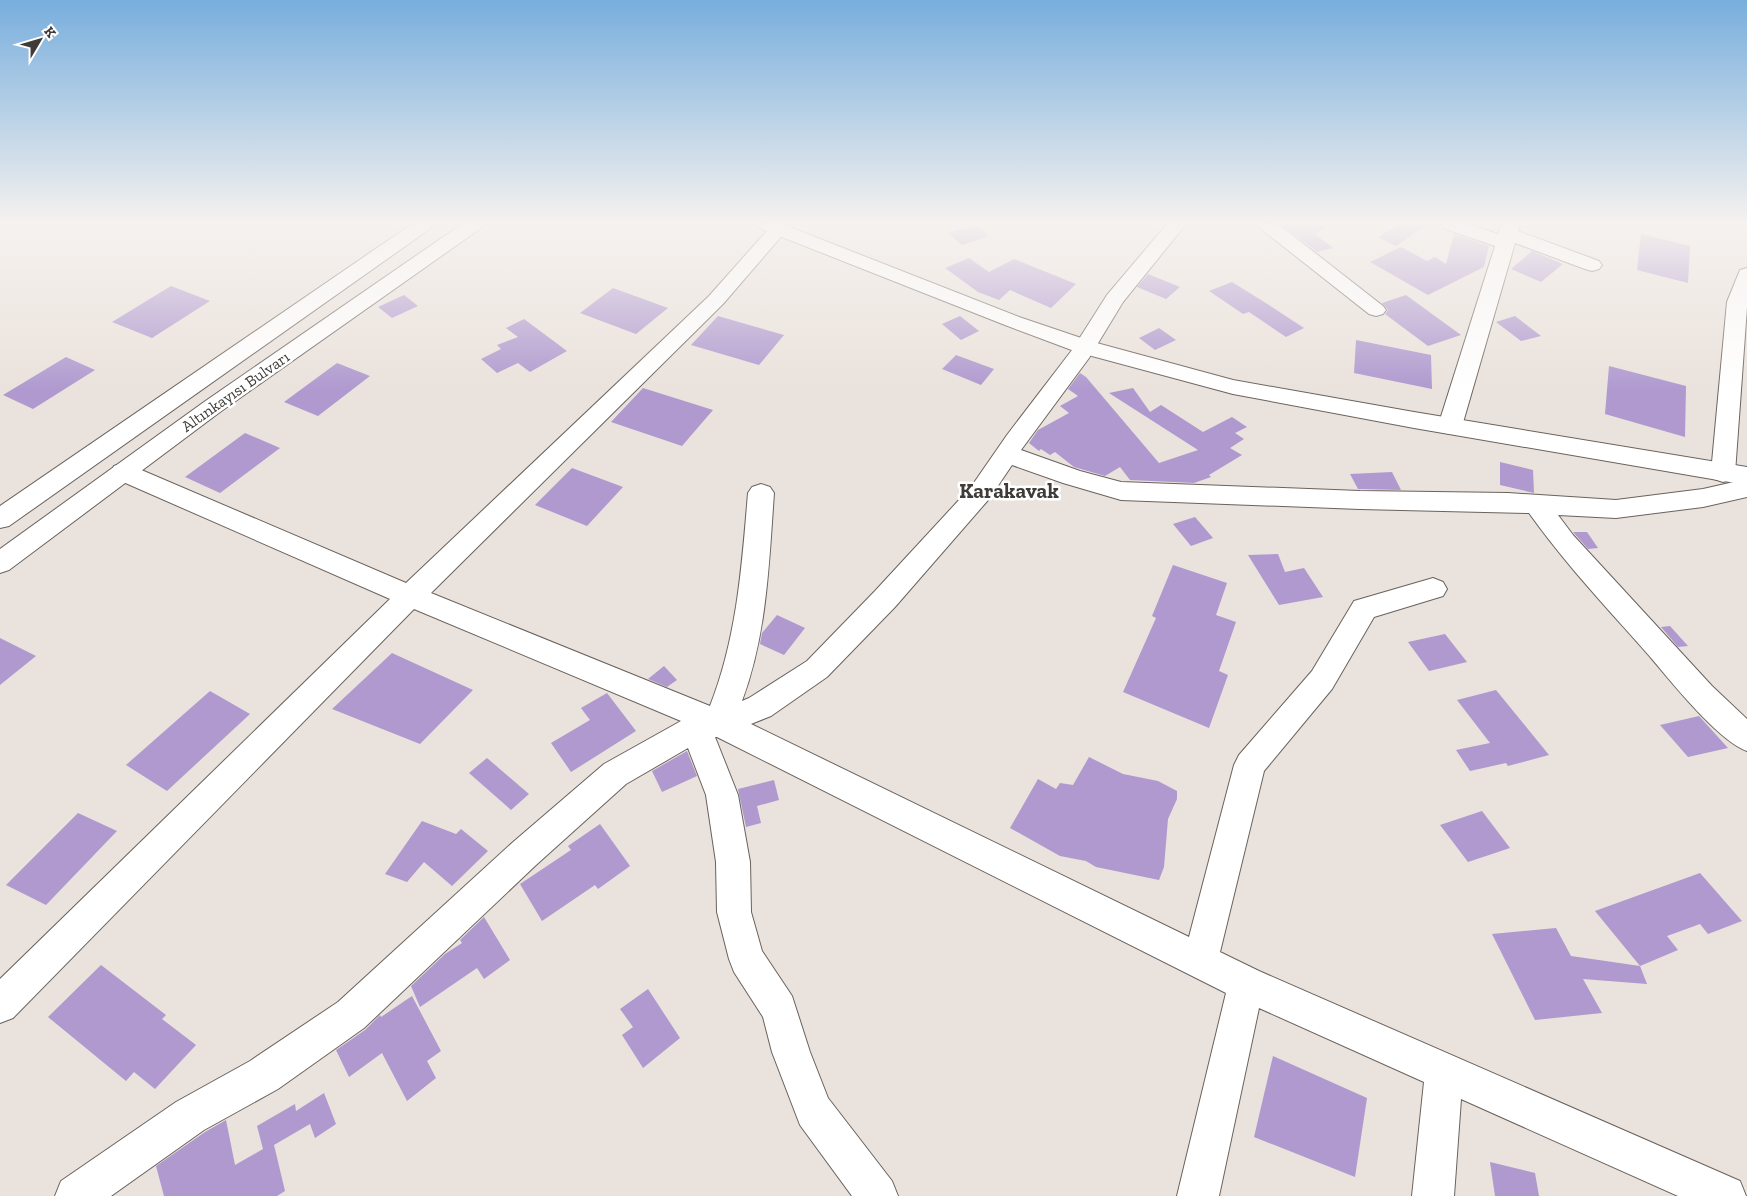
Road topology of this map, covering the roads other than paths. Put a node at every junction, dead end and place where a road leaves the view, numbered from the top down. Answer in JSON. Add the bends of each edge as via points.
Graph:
{"nodes":[{"id":1,"x":345,"y":280,"type":"edge"},
{"id":2,"x":357,"y":280,"type":"edge"},
{"id":3,"x":394,"y":280,"type":"edge"},
{"id":4,"x":732,"y":280,"type":"edge"},
{"id":5,"x":911,"y":280,"type":"edge"},
{"id":6,"x":1130,"y":280,"type":"edge"},
{"id":7,"x":1338,"y":280,"type":"edge"},
{"id":8,"x":1494,"y":280,"type":"edge"},
{"id":9,"x":1745,"y":280,"type":"edge"},
{"id":10,"x":378,"y":291,"type":"junction"},
{"id":11,"x":1376,"y":310,"type":"dead end"},
{"id":12,"x":1085,"y":347,"type":"junction"},
{"id":13,"x":232,"y":359,"type":"junction"},
{"id":14,"x":1450,"y":426,"type":"junction"},
{"id":15,"x":171,"y":438,"type":"junction"},
{"id":16,"x":1007,"y":454,"type":"junction"},
{"id":17,"x":123,"y":472,"type":"junction"},
{"id":18,"x":1723,"y":473,"type":"junction"},
{"id":19,"x":1747,"y":476,"type":"edge"},
{"id":20,"x":1747,"y":488,"type":"edge"},
{"id":21,"x":761,"y":493,"type":"dead end"},
{"id":22,"x":1537,"y":505,"type":"junction"},
{"id":23,"x":0,"y":519,"type":"edge"},
{"id":24,"x":0,"y":563,"type":"edge"},
{"id":25,"x":1434,"y":589,"type":"dead end"},
{"id":26,"x":410,"y":596,"type":"junction"},
{"id":27,"x":707,"y":726,"type":"junction"},
{"id":28,"x":1747,"y":738,"type":"edge"},
{"id":29,"x":1200,"y":961,"type":"junction"},
{"id":30,"x":1246,"y":984,"type":"junction"},
{"id":31,"x":0,"y":1005,"type":"edge"},
{"id":32,"x":1444,"y":1072,"type":"junction"},
{"id":33,"x":76,"y":1196,"type":"edge"},
{"id":34,"x":877,"y":1196,"type":"edge"},
{"id":35,"x":1198,"y":1196,"type":"edge"},
{"id":36,"x":1433,"y":1196,"type":"edge"},
{"id":37,"x":1725,"y":1196,"type":"edge"}],
"edges":[{"from":1,"to":13,"type":"street","name":"Altınkayısı Bulvarı"},
{"from":2,"to":10,"type":"street","via":[[328,300],[329,304],[341,308]]},
{"from":3,"to":10,"type":"street","name":"Altınkayısı Bulvarı"},
{"from":4,"to":26,"type":"street","via":[[716,300]]},
{"from":5,"to":12,"type":"street"},
{"from":6,"to":12,"type":"street","via":[[1114,299]]},
{"from":7,"to":11,"type":"street"},
{"from":8,"to":14,"type":"street"},
{"from":9,"to":18,"type":"street","via":[[1737,302]]},
{"from":10,"to":15,"type":"street","name":"Altınkayısı Bulvarı"},
{"from":12,"to":14,"type":"street","via":[[1233,387]]},
{"from":12,"to":16,"type":"street"},
{"from":13,"to":15,"type":"street","via":[[292,325],[300,322],[309,326],[305,335],[199,411]]},
{"from":13,"to":23,"type":"street","name":"Altınkayısı Bulvarı"},
{"from":14,"to":18,"type":"street"},
{"from":15,"to":17,"type":"street","name":"Altınkayısı Bulvarı"},
{"from":16,"to":22,"type":"street","via":[[1122,491]]},
{"from":16,"to":27,"type":"street","via":[[974,500],[817,669],[760,707]]},
{"from":17,"to":24,"type":"street","name":"Altınkayısı Bulvarı"},
{"from":17,"to":26,"type":"street"},
{"from":18,"to":19,"type":"street"},
{"from":20,"to":22,"type":"street","via":[[1703,498],[1616,509]]},
{"from":21,"to":27,"type":"street","via":[[752,603],[735,681]]},
{"from":22,"to":28,"type":"street","via":[[1564,542],[1701,695]]},
{"from":25,"to":29,"type":"street","via":[[1364,609],[1322,680],[1250,766]]},
{"from":26,"to":27,"type":"street"},
{"from":26,"to":31,"type":"street"},
{"from":27,"to":29,"type":"street"},
{"from":27,"to":33,"type":"street","via":[[615,774],[351,1015],[264,1075],[190,1116]]},
{"from":27,"to":34,"type":"street","via":[[733,862],[734,912],[747,959],[779,1009],[791,1052],[814,1111]]},
{"from":29,"to":30,"type":"street"},
{"from":30,"to":32,"type":"street"},
{"from":30,"to":35,"type":"street"},
{"from":32,"to":36,"type":"street"},
{"from":32,"to":37,"type":"street"}]}
